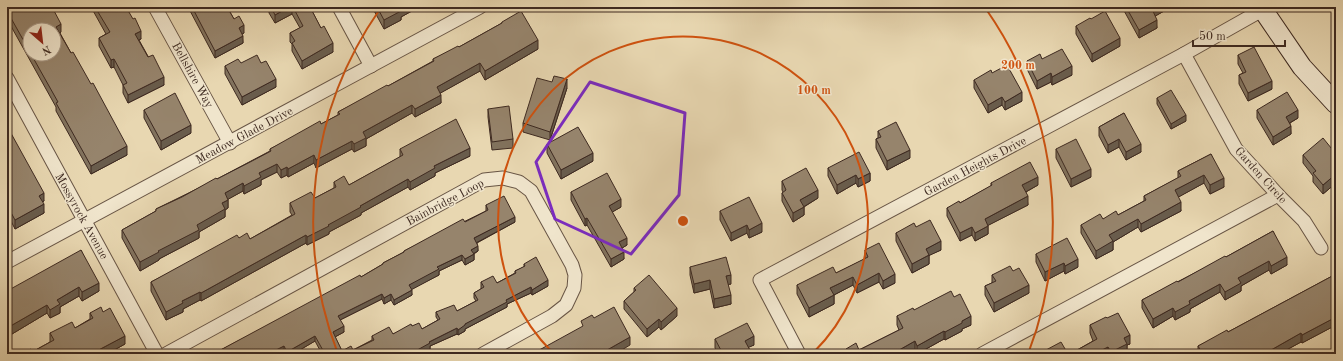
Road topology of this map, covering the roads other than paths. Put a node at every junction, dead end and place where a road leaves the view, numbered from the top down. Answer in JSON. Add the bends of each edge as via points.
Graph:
{"nodes":[{"id":1,"x":155,"y":7,"type":"edge"},
{"id":2,"x":339,"y":7,"type":"edge"},
{"id":3,"x":480,"y":7,"type":"edge"},
{"id":4,"x":1261,"y":8,"type":"edge"},
{"id":5,"x":1184,"y":54,"type":"junction"},
{"id":6,"x":371,"y":66,"type":"junction"},
{"id":7,"x":7,"y":78,"type":"edge"},
{"id":8,"x":1336,"y":104,"type":"edge"},
{"id":9,"x":230,"y":143,"type":"junction"},
{"id":10,"x":1278,"y":196,"type":"junction"},
{"id":11,"x":84,"y":221,"type":"junction"},
{"id":12,"x":1321,"y":248,"type":"dead end"},
{"id":13,"x":7,"y":262,"type":"edge"},
{"id":14,"x":157,"y":354,"type":"edge"},
{"id":15,"x":166,"y":354,"type":"edge"},
{"id":16,"x":483,"y":354,"type":"edge"},
{"id":17,"x":799,"y":354,"type":"edge"},
{"id":18,"x":982,"y":354,"type":"edge"}],
"edges":[{"from":1,"to":9,"type":"street","name":"Bellshire Way"},
{"from":2,"to":6,"type":"street"},
{"from":3,"to":6,"type":"street","name":"Meadow Glade Drive"},
{"from":4,"to":5,"type":"street","name":"Garden Heights Drive"},
{"from":4,"to":8,"type":"street","via":[[1302,67]]},
{"from":5,"to":10,"type":"street","name":"Garden Circle","via":[[1236,148]]},
{"from":5,"to":17,"type":"street","name":"Garden Heights Drive","via":[[760,280]]},
{"from":6,"to":9,"type":"street","name":"Meadow Glade Drive"},
{"from":7,"to":11,"type":"street","name":"Mossyrock Avenue"},
{"from":9,"to":11,"type":"street","name":"Meadow Glade Drive"},
{"from":10,"to":12,"type":"street","name":"Garden Circle","via":[[1304,221]]},
{"from":10,"to":18,"type":"street"},
{"from":11,"to":13,"type":"street","name":"Meadow Glade Drive"},
{"from":11,"to":14,"type":"street","name":"Mossyrock Avenue"},
{"from":15,"to":16,"type":"street","name":"Bainbridge Loop","via":[[484,180],[503,178],[519,182],[530,191],[572,265],[574,288],[566,305],[552,316]]}]}
